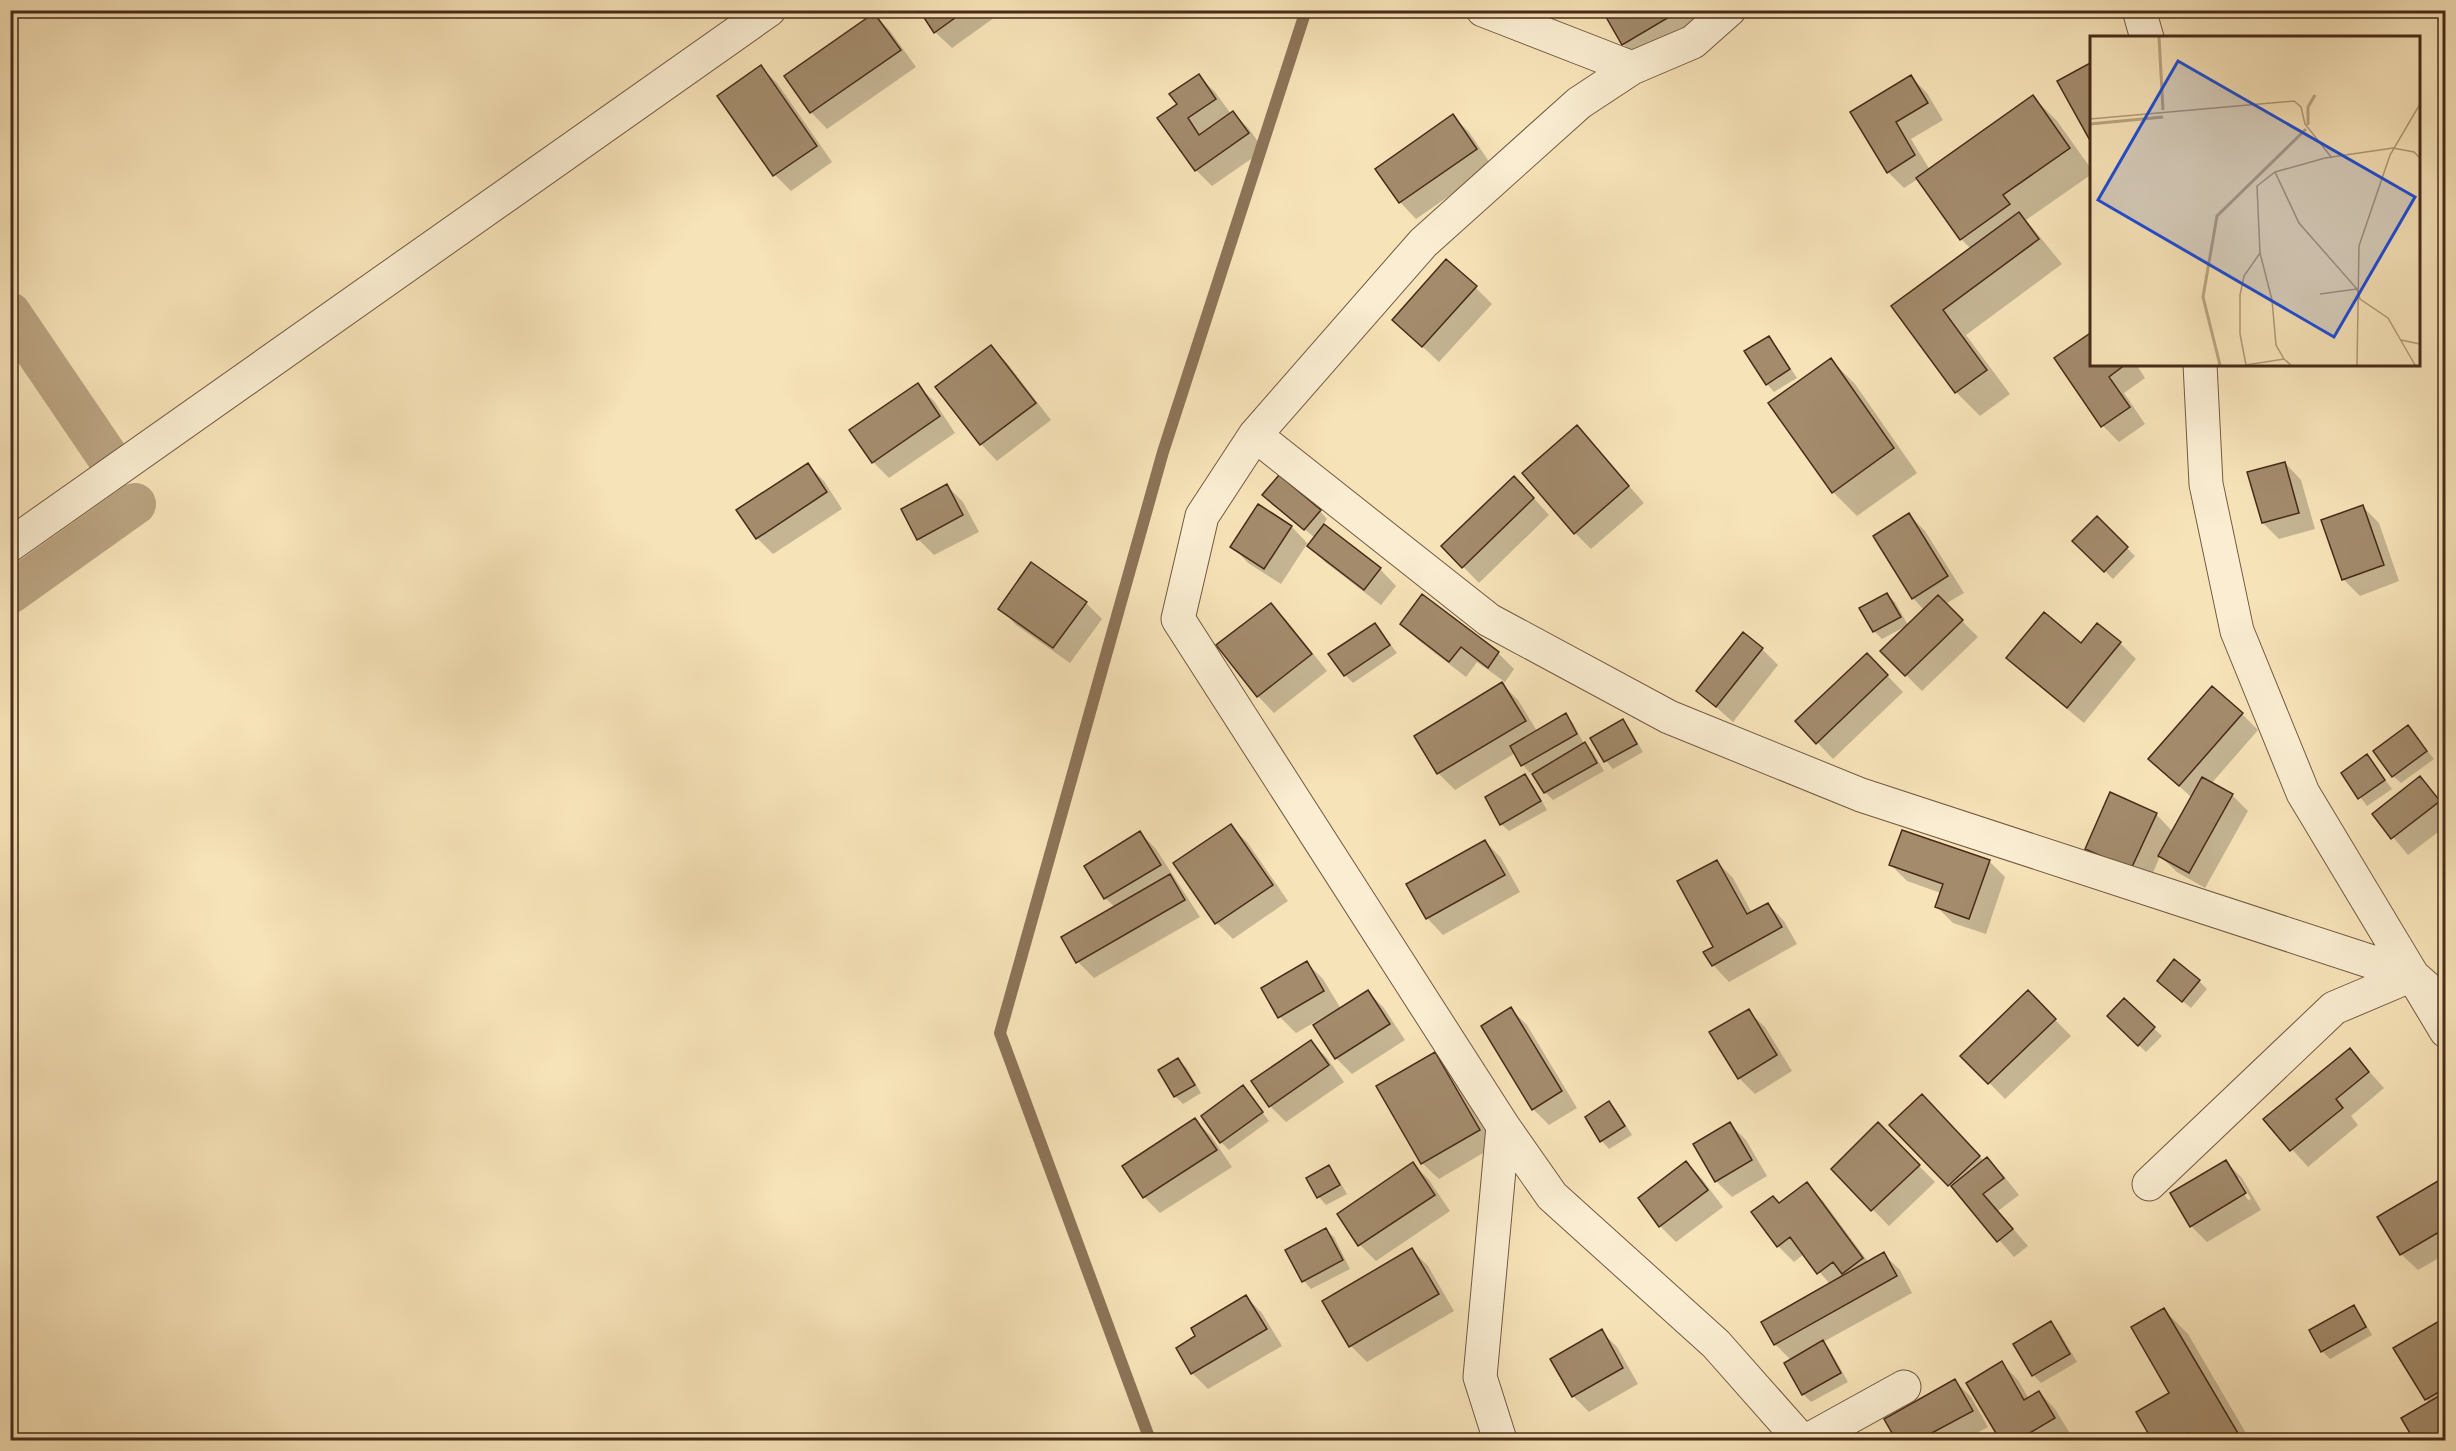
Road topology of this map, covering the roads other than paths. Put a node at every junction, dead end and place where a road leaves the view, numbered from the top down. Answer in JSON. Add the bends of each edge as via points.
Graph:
{"nodes":[{"id":1,"x":769,"y":10,"type":"edge"},
{"id":2,"x":1483,"y":10,"type":"edge"},
{"id":3,"x":1729,"y":10,"type":"edge"},
{"id":4,"x":2139,"y":10,"type":"edge"},
{"id":5,"x":2146,"y":36,"type":"edge"},
{"id":6,"x":1632,"y":68,"type":"junction"},
{"id":7,"x":2200,"y":366,"type":"edge"},
{"id":8,"x":1255,"y":435,"type":"junction"},
{"id":9,"x":10,"y":545,"type":"edge"},
{"id":10,"x":2412,"y":975,"type":"junction"},
{"id":11,"x":2445,"y":1005,"type":"edge"},
{"id":12,"x":2445,"y":1031,"type":"edge"},
{"id":13,"x":1503,"y":1126,"type":"junction"},
{"id":14,"x":2149,"y":1184,"type":"dead end"},
{"id":15,"x":1904,"y":1387,"type":"dead end"},
{"id":16,"x":1500,"y":1440,"type":"edge"},
{"id":17,"x":1801,"y":1440,"type":"edge"},
{"id":18,"x":1808,"y":1440,"type":"edge"}],
"edges":[{"from":1,"to":9,"type":"street"},
{"from":2,"to":6,"type":"street"},
{"from":3,"to":6,"type":"street","via":[[1693,42]]},
{"from":4,"to":5,"type":"street"},
{"from":6,"to":8,"type":"street","via":[[1579,103],[1423,243]]},
{"from":7,"to":10,"type":"street","via":[[2206,484],[2237,631],[2303,794]]},
{"from":8,"to":10,"type":"street","via":[[1489,620],[1669,717],[1862,795]]},
{"from":8,"to":13,"type":"street","via":[[1202,516],[1178,619]]},
{"from":10,"to":11,"type":"street"},
{"from":10,"to":12,"type":"street"},
{"from":10,"to":14,"type":"street","via":[[2334,1008]]},
{"from":13,"to":16,"type":"street","via":[[1480,1377]]},
{"from":13,"to":17,"type":"street","via":[[1552,1196],[1716,1344]]},
{"from":15,"to":18,"type":"street"}]}
